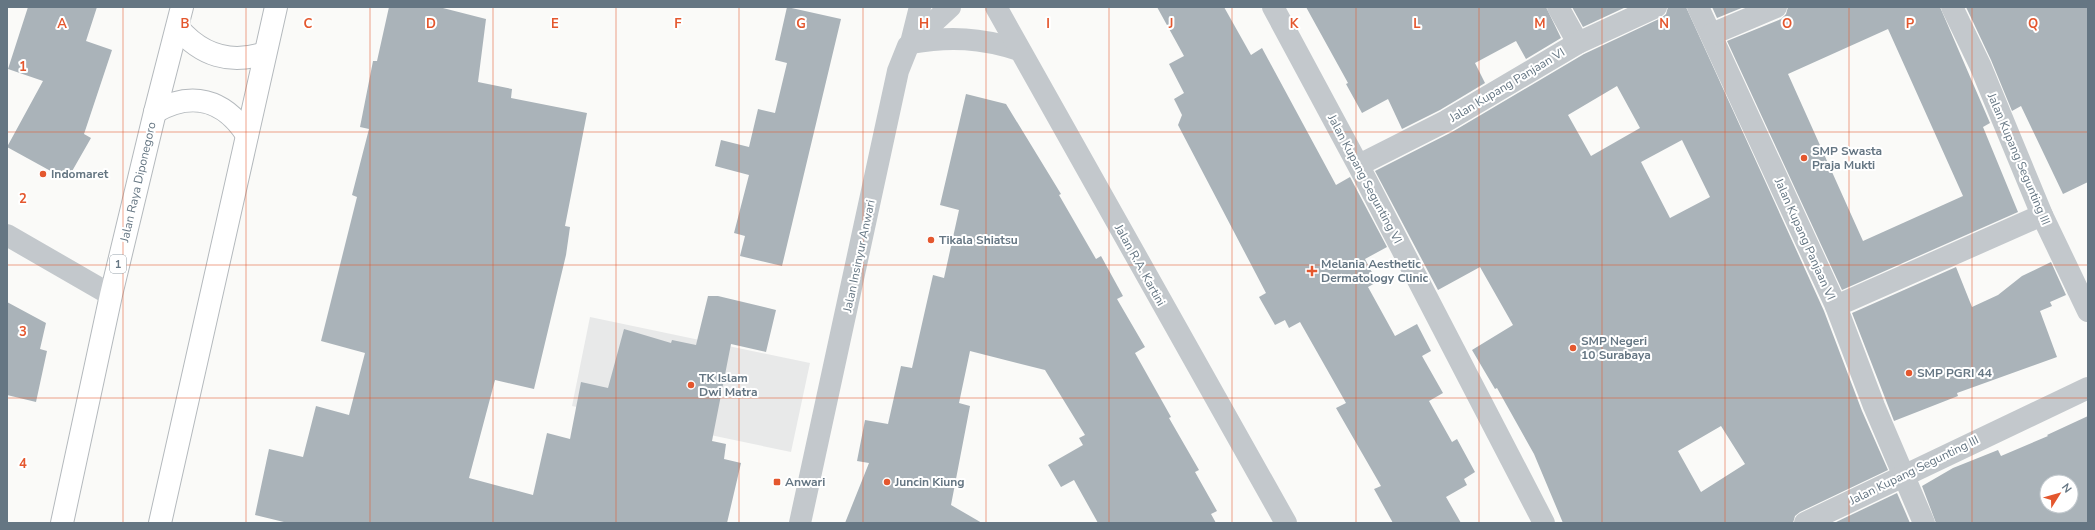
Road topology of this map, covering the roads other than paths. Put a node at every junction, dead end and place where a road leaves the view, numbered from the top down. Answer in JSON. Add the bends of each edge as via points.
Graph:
{"nodes":[{"id":1,"x":182,"y":7,"type":"edge"},
{"id":2,"x":276,"y":7,"type":"edge"},
{"id":3,"x":920,"y":7,"type":"edge"},
{"id":4,"x":950,"y":7,"type":"edge"},
{"id":5,"x":996,"y":7,"type":"edge"},
{"id":6,"x":1273,"y":7,"type":"edge"},
{"id":7,"x":1558,"y":7,"type":"edge"},
{"id":8,"x":1656,"y":7,"type":"edge"},
{"id":9,"x":1698,"y":7,"type":"edge"},
{"id":10,"x":1776,"y":7,"type":"edge"},
{"id":11,"x":1952,"y":7,"type":"edge"},
{"id":12,"x":178,"y":28,"type":"junction"},
{"id":13,"x":1712,"y":34,"type":"junction"},
{"id":14,"x":911,"y":42,"type":"junction"},
{"id":15,"x":1578,"y":43,"type":"junction"},
{"id":16,"x":1019,"y":50,"type":"junction"},
{"id":17,"x":265,"y":53,"type":"junction"},
{"id":18,"x":155,"y":112,"type":"junction"},
{"id":19,"x":247,"y":135,"type":"junction"},
{"id":20,"x":1359,"y":165,"type":"junction"},
{"id":21,"x":2042,"y":215,"type":"junction"},
{"id":22,"x":7,"y":235,"type":"edge"},
{"id":23,"x":110,"y":295,"type":"junction"},
{"id":24,"x":1836,"y":306,"type":"junction"},
{"id":25,"x":2088,"y":311,"type":"edge"},
{"id":26,"x":2088,"y":388,"type":"edge"},
{"id":27,"x":1904,"y":475,"type":"junction"},
{"id":28,"x":62,"y":523,"type":"edge"},
{"id":29,"x":160,"y":523,"type":"edge"},
{"id":30,"x":800,"y":523,"type":"edge"},
{"id":31,"x":1286,"y":523,"type":"edge"},
{"id":32,"x":1544,"y":523,"type":"edge"},
{"id":33,"x":1805,"y":523,"type":"edge"},
{"id":34,"x":1924,"y":523,"type":"edge"}],
"edges":[{"from":1,"to":12,"type":"highway","name":"Jalan Raya Diponegoro","number":"1"},
{"from":2,"to":17,"type":"highway"},
{"from":3,"to":14,"type":"street"},
{"from":4,"to":14,"type":"street","name":"Jalan Insinyur Anwari"},
{"from":5,"to":16,"type":"street","name":"Jalan R.A. Kartini"},
{"from":6,"to":20,"type":"street","name":"Jalan Kupang Segunting VI"},
{"from":7,"to":15,"type":"street"},
{"from":8,"to":15,"type":"street","name":"Jalan Kupang Panjaan VI"},
{"from":9,"to":13,"type":"street","name":"Jalan Kupang Panjaan VI"},
{"from":10,"to":13,"type":"street"},
{"from":11,"to":21,"type":"street","name":"Jalan Kupang Segunting III","via":[[1980,65]]},
{"from":12,"to":17,"type":"highway","via":[[196,46],[220,57],[243,58]]},
{"from":12,"to":18,"type":"highway","name":"Jalan Raya Diponegoro","number":"1"},
{"from":13,"to":24,"type":"street","name":"Jalan Kupang Panjaan VI"},
{"from":14,"to":16,"type":"street","via":[[966,38]]},
{"from":14,"to":30,"type":"street","name":"Jalan Insinyur Anwari","via":[[898,71]]},
{"from":15,"to":20,"type":"street","name":"Jalan Kupang Panjaan VI","via":[[1446,121]]},
{"from":16,"to":31,"type":"street","name":"Jalan R.A. Kartini"},
{"from":17,"to":19,"type":"highway"},
{"from":18,"to":19,"type":"highway","via":[[181,101],[196,100],[210,103],[232,115]]},
{"from":18,"to":23,"type":"highway","name":"Jalan Raya Diponegoro","number":"1"},
{"from":19,"to":29,"type":"highway"},
{"from":20,"to":32,"type":"street","name":"Jalan Kupang Segunting VI"},
{"from":21,"to":24,"type":"street"},
{"from":21,"to":25,"type":"street","name":"Jalan Kupang Segunting III"},
{"from":22,"to":23,"type":"street"},
{"from":23,"to":28,"type":"highway","name":"Jalan Raya Diponegoro","number":"1"},
{"from":24,"to":27,"type":"street","name":"Jalan Kupang Panjaan VI"},
{"from":26,"to":27,"type":"street","name":"Jalan Kupang Segunting III"},
{"from":27,"to":33,"type":"street","name":"Jalan Kupang Segunting III"},
{"from":27,"to":34,"type":"street","name":"Jalan Kupang Panjaan VI"}]}
